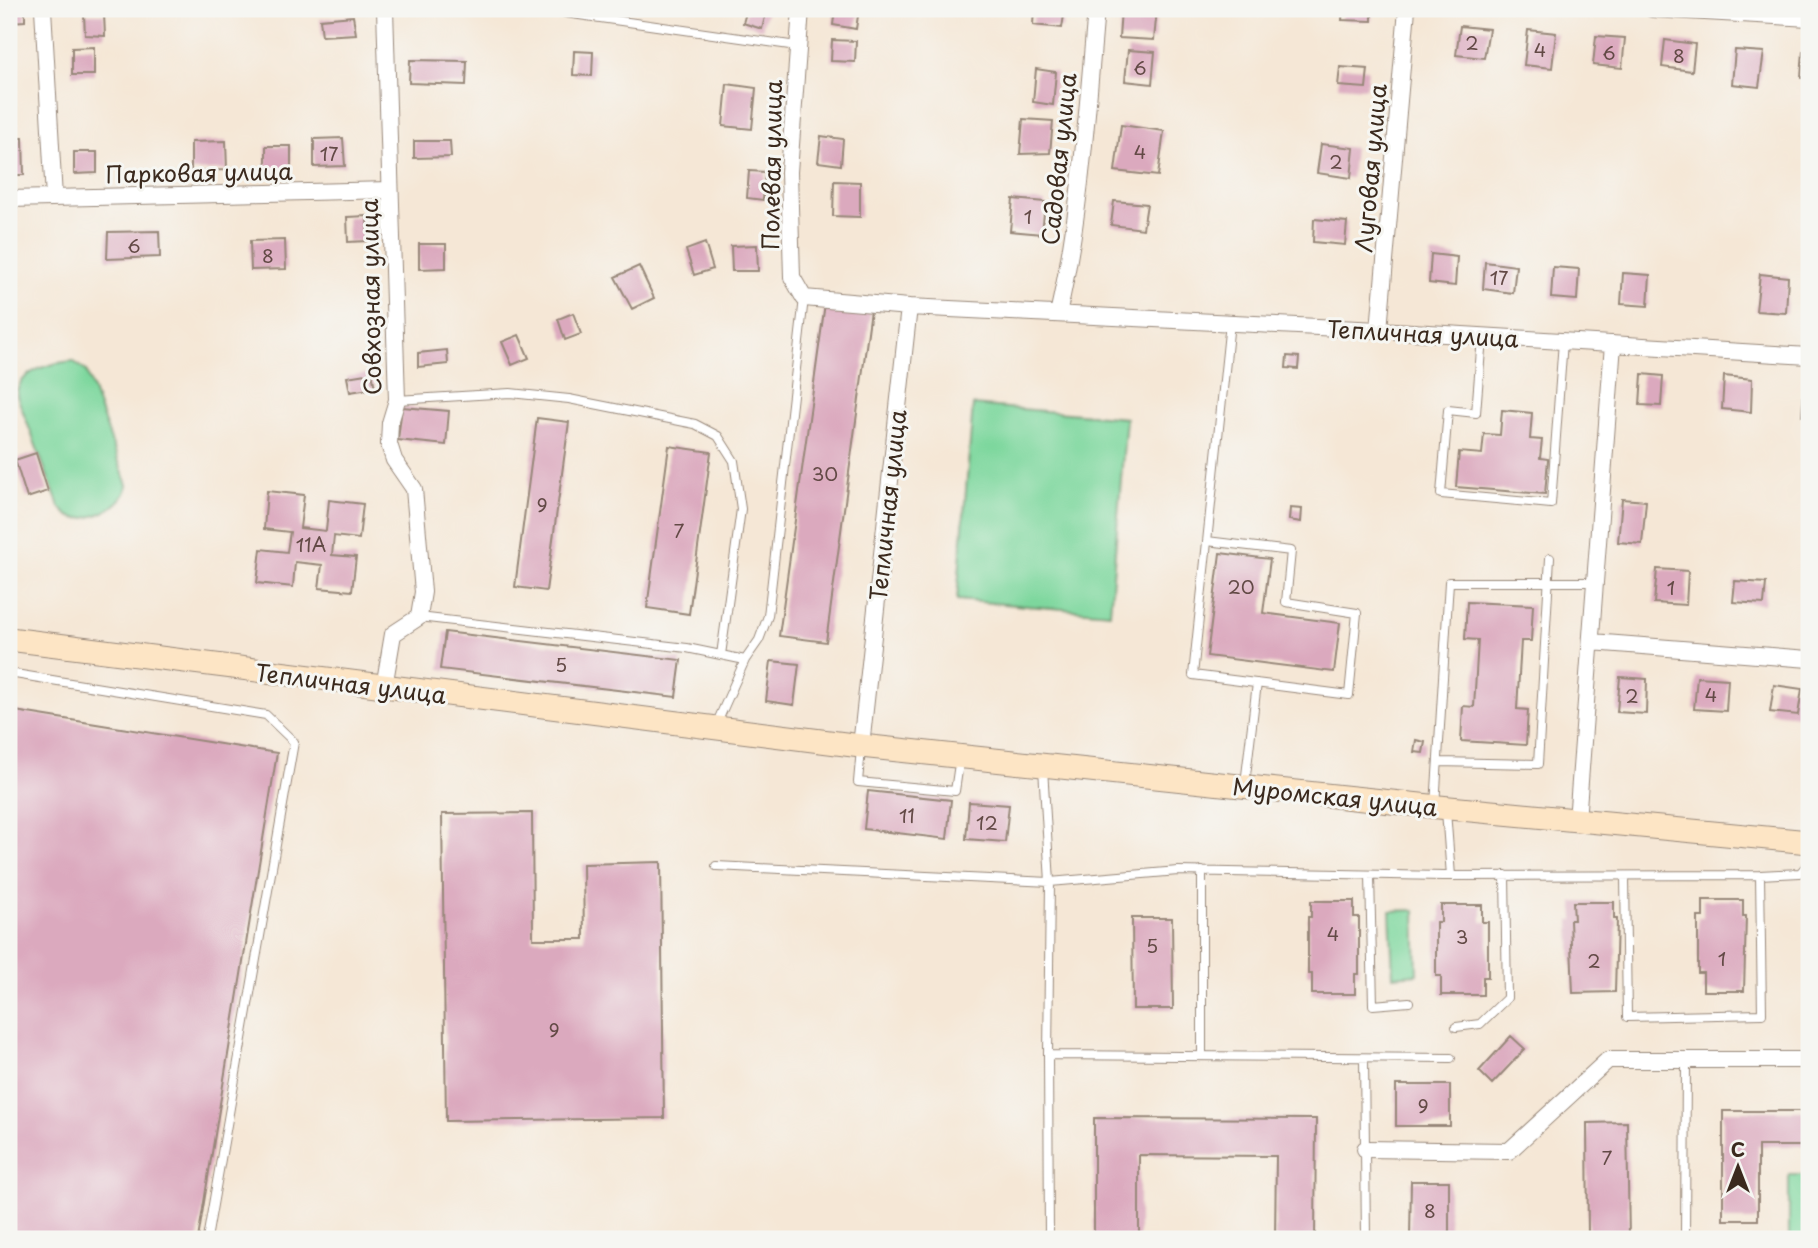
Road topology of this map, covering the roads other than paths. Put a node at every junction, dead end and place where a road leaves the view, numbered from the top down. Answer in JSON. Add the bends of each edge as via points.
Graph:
{"nodes":[{"id":1,"x":43,"y":9,"type":"edge"},
{"id":2,"x":385,"y":9,"type":"edge"},
{"id":3,"x":801,"y":9,"type":"edge"},
{"id":4,"x":1096,"y":9,"type":"edge"},
{"id":5,"x":1407,"y":9,"type":"edge"},
{"id":6,"x":1652,"y":9,"type":"edge"},
{"id":7,"x":565,"y":13,"type":"dead end"},
{"id":8,"x":1809,"y":18,"type":"edge"},
{"id":9,"x":797,"y":46,"type":"junction"},
{"id":10,"x":390,"y":190,"type":"junction"},
{"id":11,"x":54,"y":198,"type":"junction"},
{"id":12,"x":9,"y":199,"type":"edge"},
{"id":13,"x":804,"y":298,"type":"junction"},
{"id":14,"x":909,"y":307,"type":"junction"},
{"id":15,"x":1058,"y":314,"type":"junction"},
{"id":16,"x":1230,"y":322,"type":"junction"},
{"id":17,"x":1379,"y":330,"type":"junction"},
{"id":18,"x":1482,"y":337,"type":"junction"},
{"id":19,"x":1563,"y":341,"type":"junction"},
{"id":20,"x":1613,"y":344,"type":"junction"},
{"id":21,"x":1809,"y":356,"type":"edge"},
{"id":22,"x":397,"y":400,"type":"junction"},
{"id":23,"x":1207,"y":541,"type":"junction"},
{"id":24,"x":1550,"y":558,"type":"dead end"},
{"id":25,"x":1548,"y":582,"type":"junction"},
{"id":26,"x":1596,"y":582,"type":"junction"},
{"id":27,"x":419,"y":617,"type":"junction"},
{"id":28,"x":9,"y":639,"type":"edge"},
{"id":29,"x":1592,"y":642,"type":"junction"},
{"id":30,"x":721,"y":655,"type":"junction"},
{"id":31,"x":1809,"y":659,"type":"edge"},
{"id":32,"x":744,"y":660,"type":"junction"},
{"id":33,"x":9,"y":673,"type":"edge"},
{"id":34,"x":1257,"y":684,"type":"junction"},
{"id":35,"x":384,"y":687,"type":"junction"},
{"id":36,"x":714,"y":729,"type":"junction"},
{"id":37,"x":861,"y":746,"type":"junction"},
{"id":38,"x":960,"y":757,"type":"junction"},
{"id":39,"x":1439,"y":762,"type":"junction"},
{"id":40,"x":1043,"y":765,"type":"junction"},
{"id":41,"x":1244,"y":787,"type":"junction"},
{"id":42,"x":1440,"y":807,"type":"junction"},
{"id":43,"x":1577,"y":821,"type":"junction"},
{"id":44,"x":1809,"y":842,"type":"edge"},
{"id":45,"x":1809,"y":863,"type":"edge"},
{"id":46,"x":716,"y":866,"type":"dead end"},
{"id":47,"x":1202,"y":871,"type":"junction"},
{"id":48,"x":1370,"y":875,"type":"junction"},
{"id":49,"x":1505,"y":875,"type":"junction"},
{"id":50,"x":1760,"y":875,"type":"junction"},
{"id":51,"x":1451,"y":876,"type":"junction"},
{"id":52,"x":1625,"y":876,"type":"junction"},
{"id":53,"x":1050,"y":881,"type":"junction"},
{"id":54,"x":1409,"y":1002,"type":"dead end"},
{"id":55,"x":1455,"y":1027,"type":"dead end"},
{"id":56,"x":1048,"y":1055,"type":"junction"},
{"id":57,"x":1202,"y":1056,"type":"junction"},
{"id":58,"x":1364,"y":1058,"type":"junction"},
{"id":59,"x":1451,"y":1058,"type":"dead end"},
{"id":60,"x":1809,"y":1059,"type":"edge"},
{"id":61,"x":1686,"y":1061,"type":"junction"},
{"id":62,"x":1365,"y":1149,"type":"junction"},
{"id":63,"x":207,"y":1239,"type":"edge"},
{"id":64,"x":1049,"y":1239,"type":"edge"},
{"id":65,"x":1366,"y":1239,"type":"edge"},
{"id":66,"x":1685,"y":1239,"type":"edge"}],
"edges":[{"from":1,"to":11,"type":"street"},
{"from":2,"to":10,"type":"street","name":"Совхозная улица"},
{"from":3,"to":9,"type":"street","name":"Полевая улица"},
{"from":4,"to":15,"type":"street","name":"Садовая улица","via":[[1081,183]]},
{"from":5,"to":17,"type":"street","name":"Луговая улица"},
{"from":6,"to":8,"type":"street"},
{"from":7,"to":9,"type":"lane"},
{"from":9,"to":13,"type":"street","name":"Полевая улица","via":[[789,172],[792,277]]},
{"from":10,"to":11,"type":"street","name":"Парковая улица"},
{"from":10,"to":22,"type":"street","name":"Совхозная улица"},
{"from":11,"to":12,"type":"street","name":"Парковая улица"},
{"from":13,"to":14,"type":"street"},
{"from":13,"to":32,"type":"lane","via":[[768,616],[759,640]]},
{"from":14,"to":15,"type":"street","name":"Тепличная улица"},
{"from":14,"to":37,"type":"street","name":"Тепличная улица"},
{"from":15,"to":16,"type":"street","name":"Тепличная улица"},
{"from":16,"to":17,"type":"street","name":"Тепличная улица"},
{"from":16,"to":23,"type":"lane"},
{"from":17,"to":18,"type":"street","name":"Тепличная улица"},
{"from":18,"to":19,"type":"street","name":"Тепличная улица"},
{"from":18,"to":19,"type":"lane","via":[[1476,413],[1448,410],[1441,494],[1551,504]]},
{"from":19,"to":20,"type":"street","name":"Тепличная улица"},
{"from":20,"to":21,"type":"street","name":"Тепличная улица"},
{"from":20,"to":26,"type":"street"},
{"from":22,"to":27,"type":"street","name":"Совхозная улица","via":[[389,444],[414,489],[423,592]]},
{"from":22,"to":30,"type":"lane","via":[[533,395],[695,424],[718,436],[734,461],[741,509]]},
{"from":23,"to":34,"type":"lane","via":[[1193,675]]},
{"from":23,"to":34,"type":"lane","via":[[1291,551],[1286,602],[1357,613],[1349,695]]},
{"from":24,"to":25,"type":"lane"},
{"from":25,"to":26,"type":"lane"},
{"from":25,"to":39,"type":"lane","via":[[1449,582]]},
{"from":25,"to":39,"type":"lane","via":[[1538,764]]},
{"from":26,"to":29,"type":"street"},
{"from":27,"to":30,"type":"lane"},
{"from":27,"to":35,"type":"street","via":[[393,634]]},
{"from":28,"to":35,"type":"street","name":"Тепличная улица"},
{"from":29,"to":31,"type":"street"},
{"from":29,"to":43,"type":"street"},
{"from":30,"to":32,"type":"lane"},
{"from":32,"to":36,"type":"lane"},
{"from":33,"to":63,"type":"lane","via":[[266,715],[294,741]]},
{"from":34,"to":41,"type":"lane"},
{"from":35,"to":36,"type":"street","name":"Тепличная улица"},
{"from":36,"to":37,"type":"street","name":"Тепличная улица"},
{"from":37,"to":38,"type":"street","name":"Муромская улица"},
{"from":37,"to":38,"type":"lane","via":[[858,782],[955,791]]},
{"from":38,"to":40,"type":"street","name":"Муромская улица"},
{"from":39,"to":42,"type":"lane"},
{"from":40,"to":41,"type":"street","name":"Муромская улица"},
{"from":40,"to":53,"type":"lane"},
{"from":41,"to":42,"type":"street","name":"Муромская улица"},
{"from":42,"to":43,"type":"street","name":"Муромская улица"},
{"from":42,"to":51,"type":"lane"},
{"from":43,"to":44,"type":"street","name":"Муромская улица"},
{"from":45,"to":50,"type":"lane","via":[[1800,873]]},
{"from":46,"to":53,"type":"lane"},
{"from":47,"to":48,"type":"lane"},
{"from":47,"to":53,"type":"lane"},
{"from":47,"to":57,"type":"lane"},
{"from":48,"to":51,"type":"lane"},
{"from":48,"to":54,"type":"lane","via":[[1373,1005]]},
{"from":49,"to":51,"type":"lane"},
{"from":49,"to":52,"type":"lane"},
{"from":49,"to":55,"type":"lane","via":[[1507,998],[1480,1024]]},
{"from":50,"to":52,"type":"lane"},
{"from":50,"to":52,"type":"lane","via":[[1762,1014],[1628,1017]]},
{"from":53,"to":56,"type":"lane"},
{"from":56,"to":57,"type":"lane"},
{"from":56,"to":64,"type":"lane"},
{"from":57,"to":58,"type":"lane"},
{"from":58,"to":59,"type":"lane"},
{"from":58,"to":62,"type":"lane"},
{"from":60,"to":61,"type":"street"},
{"from":61,"to":62,"type":"street","via":[[1608,1060],[1509,1151]]},
{"from":61,"to":66,"type":"lane"},
{"from":62,"to":65,"type":"lane"}]}
